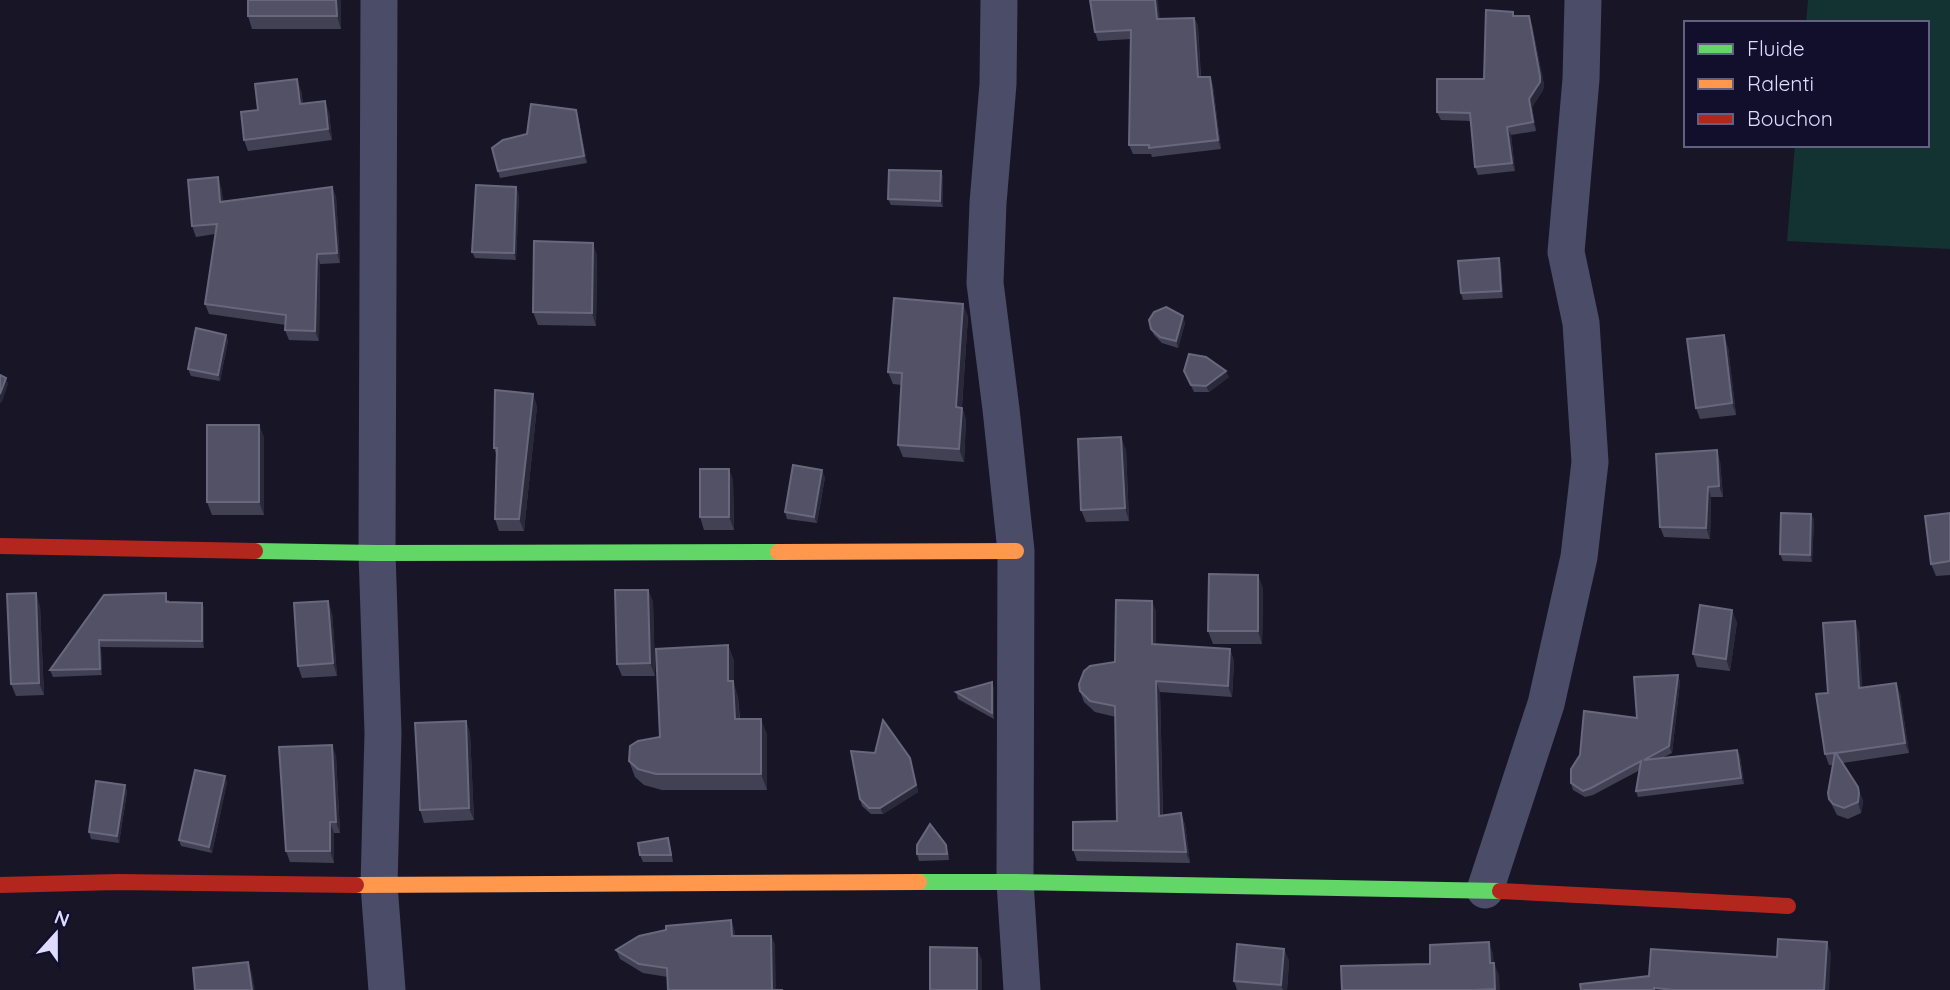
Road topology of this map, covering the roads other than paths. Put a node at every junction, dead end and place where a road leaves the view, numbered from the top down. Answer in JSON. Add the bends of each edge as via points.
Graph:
{"nodes":[{"id":1,"x":379,"y":0,"type":"edge"},
{"id":2,"x":999,"y":0,"type":"edge"},
{"id":3,"x":1583,"y":0,"type":"edge"},
{"id":4,"x":0,"y":546,"type":"edge"},
{"id":5,"x":1016,"y":551,"type":"junction"},
{"id":6,"x":377,"y":553,"type":"junction"},
{"id":7,"x":1015,"y":882,"type":"junction"},
{"id":8,"x":0,"y":885,"type":"edge"},
{"id":9,"x":379,"y":886,"type":"junction"},
{"id":10,"x":1485,"y":890,"type":"junction"},
{"id":11,"x":1788,"y":906,"type":"dead end"},
{"id":12,"x":387,"y":990,"type":"edge"},
{"id":13,"x":1022,"y":990,"type":"edge"}],
"edges":[{"from":1,"to":6,"type":"street"},
{"from":2,"to":5,"type":"street","via":[[985,283]]},
{"from":3,"to":10,"type":"street","via":[[1566,251],[1581,323],[1590,462],[1581,543],[1546,704]]},
{"from":4,"to":6,"type":"street"},
{"from":5,"to":6,"type":"street"},
{"from":5,"to":7,"type":"street"},
{"from":6,"to":9,"type":"street","via":[[383,733]]},
{"from":7,"to":9,"type":"street"},
{"from":7,"to":10,"type":"street"},
{"from":7,"to":13,"type":"street"},
{"from":8,"to":9,"type":"street"},
{"from":9,"to":12,"type":"street"},
{"from":10,"to":11,"type":"street"}]}
